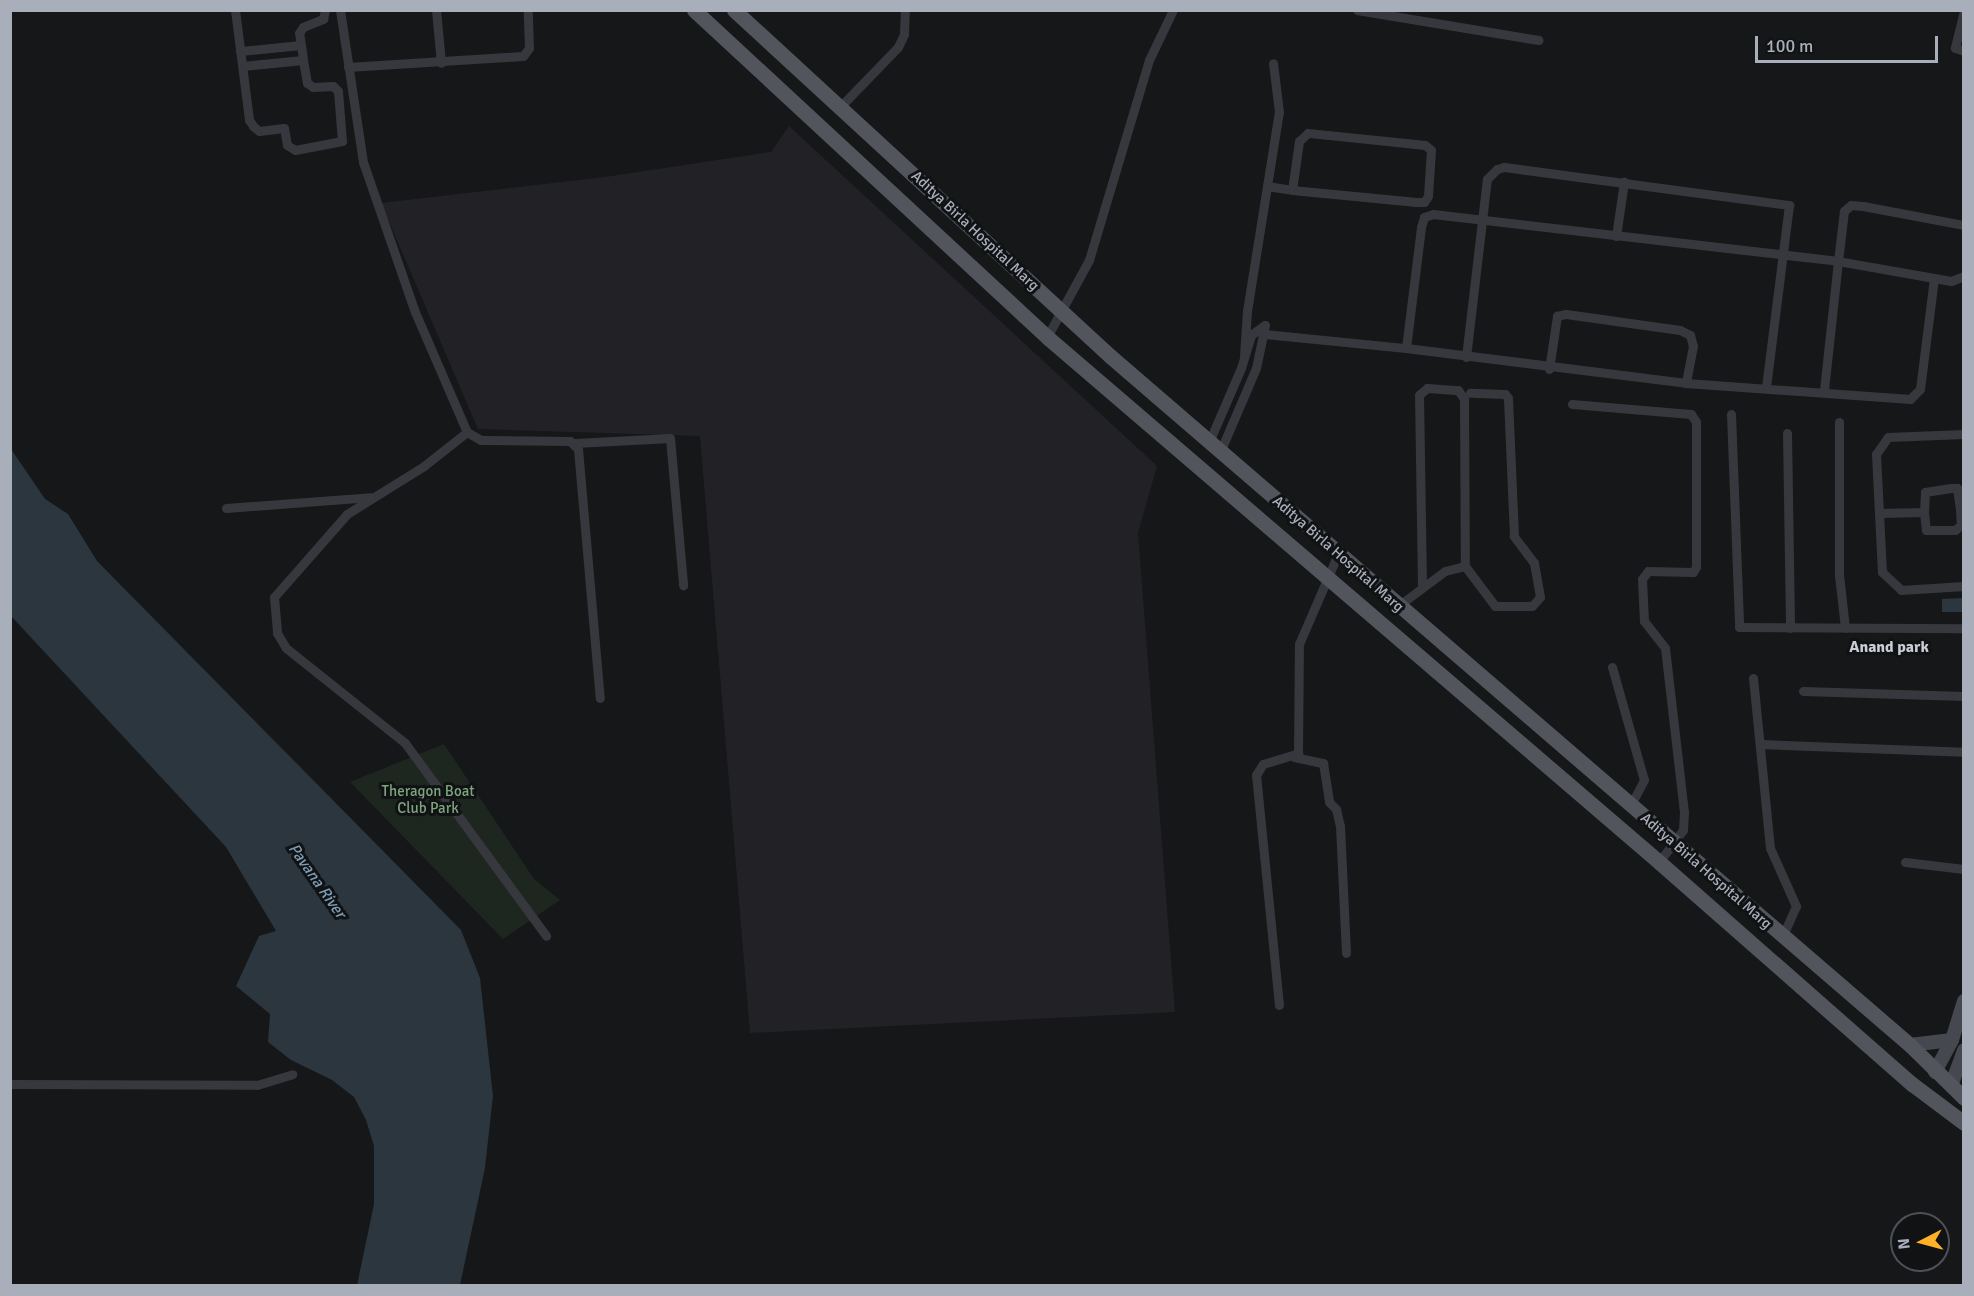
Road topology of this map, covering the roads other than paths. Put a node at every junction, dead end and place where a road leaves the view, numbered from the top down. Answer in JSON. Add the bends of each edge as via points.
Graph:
{"nodes":[{"id":1,"x":235,"y":10,"type":"edge"},
{"id":2,"x":325,"y":10,"type":"edge"},
{"id":3,"x":340,"y":10,"type":"edge"},
{"id":4,"x":436,"y":10,"type":"edge"},
{"id":5,"x":528,"y":10,"type":"edge"},
{"id":6,"x":694,"y":10,"type":"edge"},
{"id":7,"x":734,"y":10,"type":"edge"},
{"id":8,"x":905,"y":10,"type":"edge"},
{"id":9,"x":1173,"y":10,"type":"edge"},
{"id":10,"x":1357,"y":10,"type":"edge"},
{"id":11,"x":1964,"y":10,"type":"edge"},
{"id":12,"x":1390,"y":13,"type":"edge"},
{"id":13,"x":1539,"y":40,"type":"dead end"},
{"id":14,"x":302,"y":45,"type":"junction"},
{"id":15,"x":240,"y":51,"type":"junction"},
{"id":16,"x":1964,"y":51,"type":"edge"},
{"id":17,"x":303,"y":60,"type":"junction"},
{"id":18,"x":441,"y":63,"type":"junction"},
{"id":19,"x":1273,"y":63,"type":"dead end"},
{"id":20,"x":242,"y":66,"type":"junction"},
{"id":21,"x":348,"y":67,"type":"junction"},
{"id":22,"x":813,"y":80,"type":"junction"},
{"id":23,"x":796,"y":101,"type":"junction"},
{"id":24,"x":840,"y":107,"type":"junction"},
{"id":25,"x":1624,"y":182,"type":"junction"},
{"id":26,"x":1267,"y":186,"type":"junction"},
{"id":27,"x":1292,"y":190,"type":"junction"},
{"id":28,"x":953,"y":210,"type":"junction"},
{"id":29,"x":1483,"y":222,"type":"junction"},
{"id":30,"x":1964,"y":225,"type":"edge"},
{"id":31,"x":935,"y":231,"type":"junction"},
{"id":32,"x":1617,"y":236,"type":"junction"},
{"id":33,"x":1785,"y":253,"type":"junction"},
{"id":34,"x":1838,"y":261,"type":"junction"},
{"id":35,"x":1964,"y":276,"type":"edge"},
{"id":36,"x":1934,"y":278,"type":"junction"},
{"id":37,"x":1060,"y":309,"type":"junction"},
{"id":38,"x":1265,"y":334,"type":"junction"},
{"id":39,"x":1047,"y":337,"type":"junction"},
{"id":40,"x":1406,"y":348,"type":"junction"},
{"id":41,"x":1244,"y":356,"type":"junction"},
{"id":42,"x":1466,"y":357,"type":"junction"},
{"id":43,"x":1258,"y":361,"type":"junction"},
{"id":44,"x":1548,"y":369,"type":"junction"},
{"id":45,"x":1686,"y":383,"type":"junction"},
{"id":46,"x":1766,"y":386,"type":"junction"},
{"id":47,"x":1824,"y":390,"type":"junction"},
{"id":48,"x":1470,"y":393,"type":"dead end"},
{"id":49,"x":1572,"y":404,"type":"dead end"},
{"id":50,"x":1731,"y":414,"type":"dead end"},
{"id":51,"x":1839,"y":422,"type":"dead end"},
{"id":52,"x":467,"y":432,"type":"junction"},
{"id":53,"x":1787,"y":433,"type":"dead end"},
{"id":54,"x":1964,"y":434,"type":"edge"},
{"id":55,"x":575,"y":443,"type":"junction"},
{"id":56,"x":1214,"y":447,"type":"junction"},
{"id":57,"x":373,"y":497,"type":"junction"},
{"id":58,"x":226,"y":508,"type":"dead end"},
{"id":59,"x":1962,"y":510,"type":"edge"},
{"id":60,"x":1924,"y":512,"type":"junction"},
{"id":61,"x":1879,"y":513,"type":"junction"},
{"id":62,"x":1338,"y":554,"type":"junction"},
{"id":63,"x":1465,"y":566,"type":"junction"},
{"id":64,"x":1327,"y":578,"type":"junction"},
{"id":65,"x":682,"y":585,"type":"dead end"},
{"id":66,"x":1422,"y":585,"type":"junction"},
{"id":67,"x":1964,"y":586,"type":"edge"},
{"id":68,"x":1398,"y":606,"type":"junction"},
{"id":69,"x":1790,"y":628,"type":"junction"},
{"id":70,"x":1845,"y":628,"type":"junction"},
{"id":71,"x":1964,"y":628,"type":"edge"},
{"id":72,"x":1612,"y":667,"type":"dead end"},
{"id":73,"x":1753,"y":678,"type":"dead end"},
{"id":74,"x":1803,"y":691,"type":"dead end"},
{"id":75,"x":1964,"y":696,"type":"edge"},
{"id":76,"x":600,"y":698,"type":"dead end"},
{"id":77,"x":1760,"y":744,"type":"junction"},
{"id":78,"x":1964,"y":752,"type":"edge"},
{"id":79,"x":1294,"y":757,"type":"junction"},
{"id":80,"x":1630,"y":806,"type":"junction"},
{"id":81,"x":1673,"y":843,"type":"junction"},
{"id":82,"x":1659,"y":862,"type":"junction"},
{"id":83,"x":1905,"y":862,"type":"dead end"},
{"id":84,"x":1964,"y":869,"type":"edge"},
{"id":85,"x":546,"y":936,"type":"dead end"},
{"id":86,"x":1782,"y":937,"type":"junction"},
{"id":87,"x":1346,"y":953,"type":"dead end"},
{"id":88,"x":1964,"y":1001,"type":"edge"},
{"id":89,"x":1279,"y":1005,"type":"dead end"},
{"id":90,"x":1952,"y":1040,"type":"junction"},
{"id":91,"x":1910,"y":1045,"type":"junction"},
{"id":92,"x":1964,"y":1050,"type":"edge"},
{"id":93,"x":1935,"y":1072,"type":"junction"},
{"id":94,"x":292,"y":1074,"type":"dead end"},
{"id":95,"x":10,"y":1084,"type":"edge"},
{"id":96,"x":1951,"y":1086,"type":"junction"},
{"id":97,"x":1964,"y":1098,"type":"edge"},
{"id":98,"x":1942,"y":1108,"type":"junction"},
{"id":99,"x":1964,"y":1123,"type":"edge"},
{"id":100,"x":1964,"y":1138,"type":"edge"}],
"edges":[{"from":1,"to":15,"type":"street"},
{"from":2,"to":14,"type":"street","via":[[324,19],[303,27],[299,33]]},
{"from":3,"to":21,"type":"street"},
{"from":4,"to":18,"type":"street"},
{"from":5,"to":18,"type":"street","via":[[527,54]]},
{"from":6,"to":23,"type":"main road","name":"Aditya Birla Hospital Marg"},
{"from":7,"to":22,"type":"main road","name":"Aditya Birla Hospital Marg"},
{"from":8,"to":24,"type":"street","via":[[904,34],[898,47]]},
{"from":9,"to":37,"type":"street","via":[[1149,60],[1089,260]]},
{"from":10,"to":12,"type":"street"},
{"from":11,"to":16,"type":"street","via":[[1954,48]]},
{"from":12,"to":13,"type":"street"},
{"from":14,"to":15,"type":"street"},
{"from":14,"to":17,"type":"street"},
{"from":15,"to":20,"type":"street"},
{"from":17,"to":20,"type":"street"},
{"from":17,"to":20,"type":"street","via":[[307,82],[313,87],[333,86],[338,91],[340,145],[295,150],[287,145],[284,128],[259,131],[249,120]]},
{"from":18,"to":21,"type":"street"},
{"from":19,"to":26,"type":"street","via":[[1280,98]]},
{"from":21,"to":52,"type":"street","via":[[363,162],[415,312]]},
{"from":22,"to":23,"type":"main road"},
{"from":22,"to":24,"type":"main road","name":"Aditya Birla Hospital Marg"},
{"from":23,"to":31,"type":"main road","name":"Aditya Birla Hospital Marg"},
{"from":24,"to":28,"type":"main road","name":"Aditya Birla Hospital Marg"},
{"from":25,"to":29,"type":"street","via":[[1497,169],[1488,179]]},
{"from":25,"to":32,"type":"street"},
{"from":25,"to":33,"type":"street","via":[[1783,201],[1790,205]]},
{"from":26,"to":27,"type":"street"},
{"from":26,"to":41,"type":"street","via":[[1247,311]]},
{"from":27,"to":27,"type":"street","via":[[1299,141],[1308,133],[1425,145],[1431,150],[1428,196],[1424,202]]},
{"from":28,"to":31,"type":"main road"},
{"from":28,"to":37,"type":"main road","name":"Aditya Birla Hospital Marg"},
{"from":29,"to":32,"type":"street"},
{"from":29,"to":40,"type":"street","via":[[1424,216]]},
{"from":29,"to":42,"type":"street"},
{"from":30,"to":34,"type":"street","via":[[1851,205],[1844,211]]},
{"from":31,"to":39,"type":"main road","name":"Aditya Birla Hospital Marg"},
{"from":32,"to":33,"type":"street"},
{"from":33,"to":34,"type":"street"},
{"from":33,"to":46,"type":"street"},
{"from":34,"to":36,"type":"street"},
{"from":34,"to":47,"type":"street"},
{"from":35,"to":36,"type":"street","via":[[1951,281]]},
{"from":36,"to":47,"type":"street","via":[[1917,395],[1910,399]]},
{"from":37,"to":39,"type":"street"},
{"from":37,"to":56,"type":"main road","name":"Aditya Birla Hospital Marg"},
{"from":38,"to":40,"type":"street"},
{"from":38,"to":41,"type":"street","via":[[1265,326],[1251,335]]},
{"from":38,"to":43,"type":"street"},
{"from":39,"to":64,"type":"main road","name":"Aditya Birla Hospital Marg"},
{"from":40,"to":42,"type":"street"},
{"from":41,"to":43,"type":"street"},
{"from":41,"to":56,"type":"street"},
{"from":42,"to":44,"type":"street"},
{"from":43,"to":56,"type":"street"},
{"from":44,"to":45,"type":"street"},
{"from":44,"to":45,"type":"street","via":[[1557,316],[1566,314],[1680,330],[1690,335],[1694,346]]},
{"from":45,"to":46,"type":"street"},
{"from":46,"to":47,"type":"street"},
{"from":48,"to":63,"type":"street","via":[[1505,394],[1508,398],[1514,536],[1534,563],[1538,603],[1495,606]]},
{"from":49,"to":81,"type":"street","via":[[1691,414],[1696,422],[1696,567],[1693,572],[1648,571],[1641,579],[1644,621],[1660,638],[1668,671],[1684,813],[1683,830]]},
{"from":50,"to":69,"type":"street","via":[[1737,623],[1744,628]]},
{"from":51,"to":70,"type":"street","via":[[1839,575]]},
{"from":52,"to":55,"type":"street","via":[[481,440]]},
{"from":52,"to":57,"type":"street"},
{"from":53,"to":69,"type":"street"},
{"from":54,"to":61,"type":"street","via":[[1888,436],[1876,454]]},
{"from":55,"to":65,"type":"street","via":[[670,438]]},
{"from":55,"to":76,"type":"street"},
{"from":56,"to":62,"type":"main road","name":"Aditya Birla Hospital Marg"},
{"from":57,"to":58,"type":"street"},
{"from":57,"to":85,"type":"street","via":[[347,514],[274,597],[273,614],[280,641],[405,743]]},
{"from":59,"to":60,"type":"street","via":[[1961,525],[1955,530],[1926,530]]},
{"from":59,"to":60,"type":"street","via":[[1959,492],[1951,488],[1925,492]]},
{"from":60,"to":61,"type":"street"},
{"from":61,"to":67,"type":"street","via":[[1882,572],[1901,590]]},
{"from":62,"to":64,"type":"street"},
{"from":62,"to":68,"type":"main road","name":"Aditya Birla Hospital Marg"},
{"from":63,"to":66,"type":"street","via":[[1445,571]]},
{"from":63,"to":66,"type":"street","via":[[1463,392],[1427,388],[1419,395]]},
{"from":64,"to":79,"type":"street","via":[[1299,644],[1300,747]]},
{"from":64,"to":82,"type":"main road","name":"Aditya Birla Hospital Marg"},
{"from":66,"to":68,"type":"street"},
{"from":68,"to":80,"type":"main road","name":"Aditya Birla Hospital Marg"},
{"from":69,"to":70,"type":"street"},
{"from":70,"to":71,"type":"street"},
{"from":72,"to":80,"type":"street","via":[[1644,780]]},
{"from":73,"to":77,"type":"street"},
{"from":74,"to":75,"type":"street"},
{"from":77,"to":78,"type":"street"},
{"from":77,"to":86,"type":"street","via":[[1770,848],[1796,906]]},
{"from":79,"to":87,"type":"street","via":[[1323,763],[1329,802],[1336,809]]},
{"from":79,"to":89,"type":"street","via":[[1263,764],[1256,775]]},
{"from":80,"to":81,"type":"main road","name":"Aditya Birla Hospital Marg"},
{"from":81,"to":82,"type":"street"},
{"from":81,"to":86,"type":"main road","name":"Aditya Birla Hospital Marg"},
{"from":82,"to":98,"type":"main road","name":"Aditya Birla Hospital Marg"},
{"from":83,"to":84,"type":"street"},
{"from":86,"to":91,"type":"main road","name":"Aditya Birla Hospital Marg"},
{"from":88,"to":90,"type":"street"},
{"from":90,"to":91,"type":"street"},
{"from":90,"to":93,"type":"street"},
{"from":91,"to":93,"type":"main road","name":"Aditya Birla Hospital Marg"},
{"from":92,"to":96,"type":"street"},
{"from":93,"to":96,"type":"main road","name":"Aditya Birla Hospital Marg"},
{"from":94,"to":95,"type":"street","via":[[257,1085]]},
{"from":96,"to":97,"type":"main road","name":"Aditya Birla Hospital Marg"},
{"from":98,"to":99,"type":"main road"},
{"from":98,"to":100,"type":"main road"}]}
